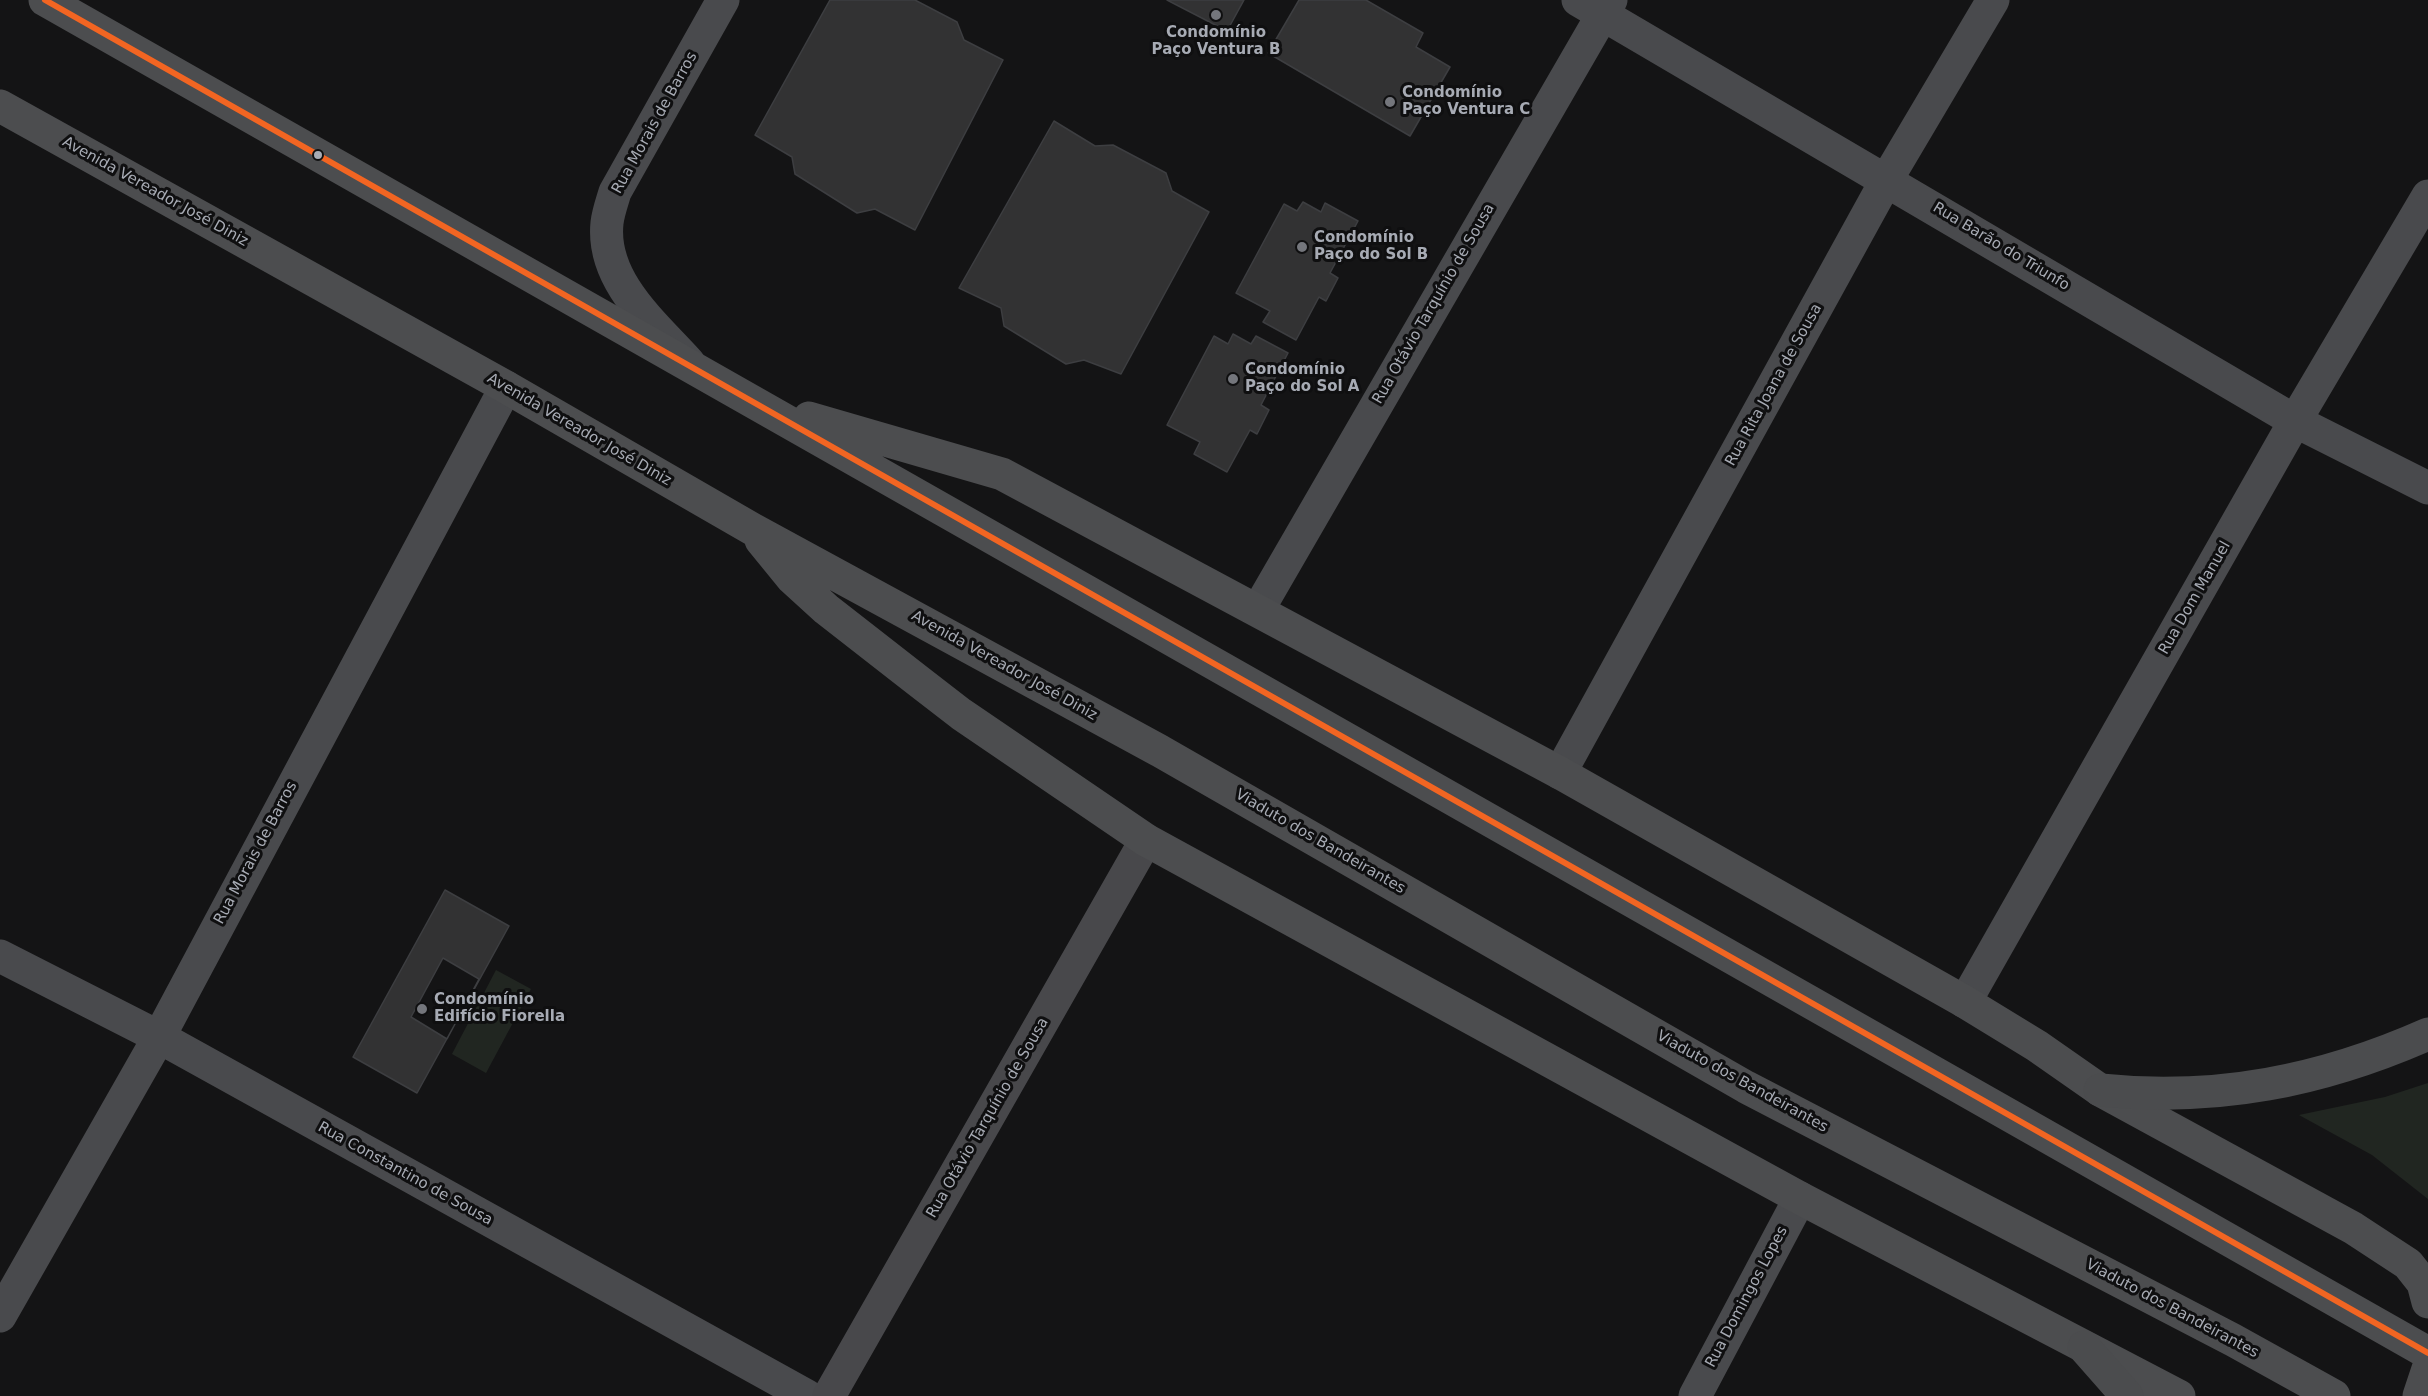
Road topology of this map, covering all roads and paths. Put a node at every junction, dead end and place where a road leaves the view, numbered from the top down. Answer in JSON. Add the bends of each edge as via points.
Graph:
{"nodes":[{"id":1,"x":45,"y":0,"type":"edge"},
{"id":2,"x":723,"y":0,"type":"edge"},
{"id":3,"x":1993,"y":0,"type":"edge"},
{"id":4,"x":1598,"y":4,"type":"edge"},
{"id":5,"x":0,"y":106,"type":"edge"},
{"id":6,"x":1887,"y":179,"type":"junction"},
{"id":7,"x":2428,"y":196,"type":"edge"},
{"id":8,"x":692,"y":367,"type":"junction"},
{"id":9,"x":506,"y":387,"type":"junction"},
{"id":10,"x":753,"y":401,"type":"junction"},
{"id":11,"x":2295,"y":421,"type":"junction"},
{"id":12,"x":2428,"y":488,"type":"edge"},
{"id":13,"x":754,"y":530,"type":"junction"},
{"id":14,"x":1258,"y":610,"type":"junction"},
{"id":15,"x":1160,"y":751,"type":"joint"},
{"id":16,"x":1560,"y":773,"type":"junction"},
{"id":17,"x":1146,"y":840,"type":"junction"},
{"id":18,"x":0,"y":956,"type":"edge"},
{"id":19,"x":1965,"y":1002,"type":"junction"},
{"id":20,"x":2428,"y":1034,"type":"edge"},
{"id":21,"x":159,"y":1037,"type":"junction"},
{"id":22,"x":2100,"y":1090,"type":"junction"},
{"id":23,"x":1800,"y":1198,"type":"junction"},
{"id":24,"x":2428,"y":1302,"type":"edge"},
{"id":25,"x":0,"y":1316,"type":"edge"},
{"id":26,"x":2084,"y":1347,"type":"junction"},
{"id":27,"x":2428,"y":1353,"type":"edge"},
{"id":28,"x":2428,"y":1369,"type":"edge"},
{"id":29,"x":807,"y":1396,"type":"edge"},
{"id":30,"x":829,"y":1396,"type":"edge"},
{"id":31,"x":1695,"y":1396,"type":"edge"},
{"id":32,"x":2127,"y":1396,"type":"edge"},
{"id":33,"x":2179,"y":1396,"type":"edge"},
{"id":34,"x":2334,"y":1396,"type":"edge"},
{"id":35,"x":2419,"y":1396,"type":"edge"}],
"edges":[{"from":1,"to":8,"type":"main road"},
{"from":2,"to":8,"type":"street","name":"Rua Morais de Barros","via":[[615,192],[607,224],[611,258],[621,285]]},
{"from":3,"to":6,"type":"street","name":"Rua Rita Joana de Sousa"},
{"from":4,"to":6,"type":"street","name":"Rua Barão do Triunfo"},
{"from":4,"to":14,"type":"street","name":"Rua Otávio Tarquínio de Sousa"},
{"from":5,"to":9,"type":"main road","name":"Avenida Vereador José Diniz"},
{"from":6,"to":11,"type":"street","name":"Rua Barão do Triunfo"},
{"from":6,"to":16,"type":"street","name":"Rua Rita Joana de Sousa"},
{"from":7,"to":11,"type":"street","name":"Rua Dom Manuel"},
{"from":8,"to":10,"type":"main road"},
{"from":9,"to":13,"type":"main road","name":"Avenida Vereador José Diniz"},
{"from":9,"to":21,"type":"street","name":"Rua Morais de Barros"},
{"from":10,"to":14,"type":"main road","via":[[1002,474]]},
{"from":10,"to":27,"type":"main road"},
{"from":11,"to":12,"type":"street","name":"Rua Barão do Triunfo"},
{"from":11,"to":19,"type":"street","name":"Rua Dom Manuel"},
{"from":13,"to":15,"type":"main road","name":"Avenida Vereador José Diniz"},
{"from":13,"to":17,"type":"main road","via":[[792,578],[826,609],[961,714]]},
{"from":14,"to":16,"type":"main road"},
{"from":15,"to":34,"type":"main road","name":"Viaduto dos Bandeirantes","via":[[1746,1087]]},
{"from":16,"to":19,"type":"main road"},
{"from":17,"to":23,"type":"main road"},
{"from":17,"to":30,"type":"street","name":"Rua Otávio Tarquínio de Sousa"},
{"from":18,"to":21,"type":"street","name":"Rua Constantino de Sousa"},
{"from":19,"to":22,"type":"main road"},
{"from":20,"to":22,"type":"highway","via":[[2337,1067],[2253,1088],[2150,1096]]},
{"from":21,"to":25,"type":"street","name":"Rua Morais de Barros"},
{"from":21,"to":29,"type":"street","name":"Rua Constantino de Sousa"},
{"from":22,"to":24,"type":"main road","via":[[2353,1228],[2408,1264],[2423,1283]]},
{"from":23,"to":26,"type":"main road"},
{"from":23,"to":31,"type":"street","name":"Rua Domingos Lopes"},
{"from":26,"to":32,"type":"highway"},
{"from":26,"to":33,"type":"main road"},
{"from":28,"to":35,"type":"main road"}]}
